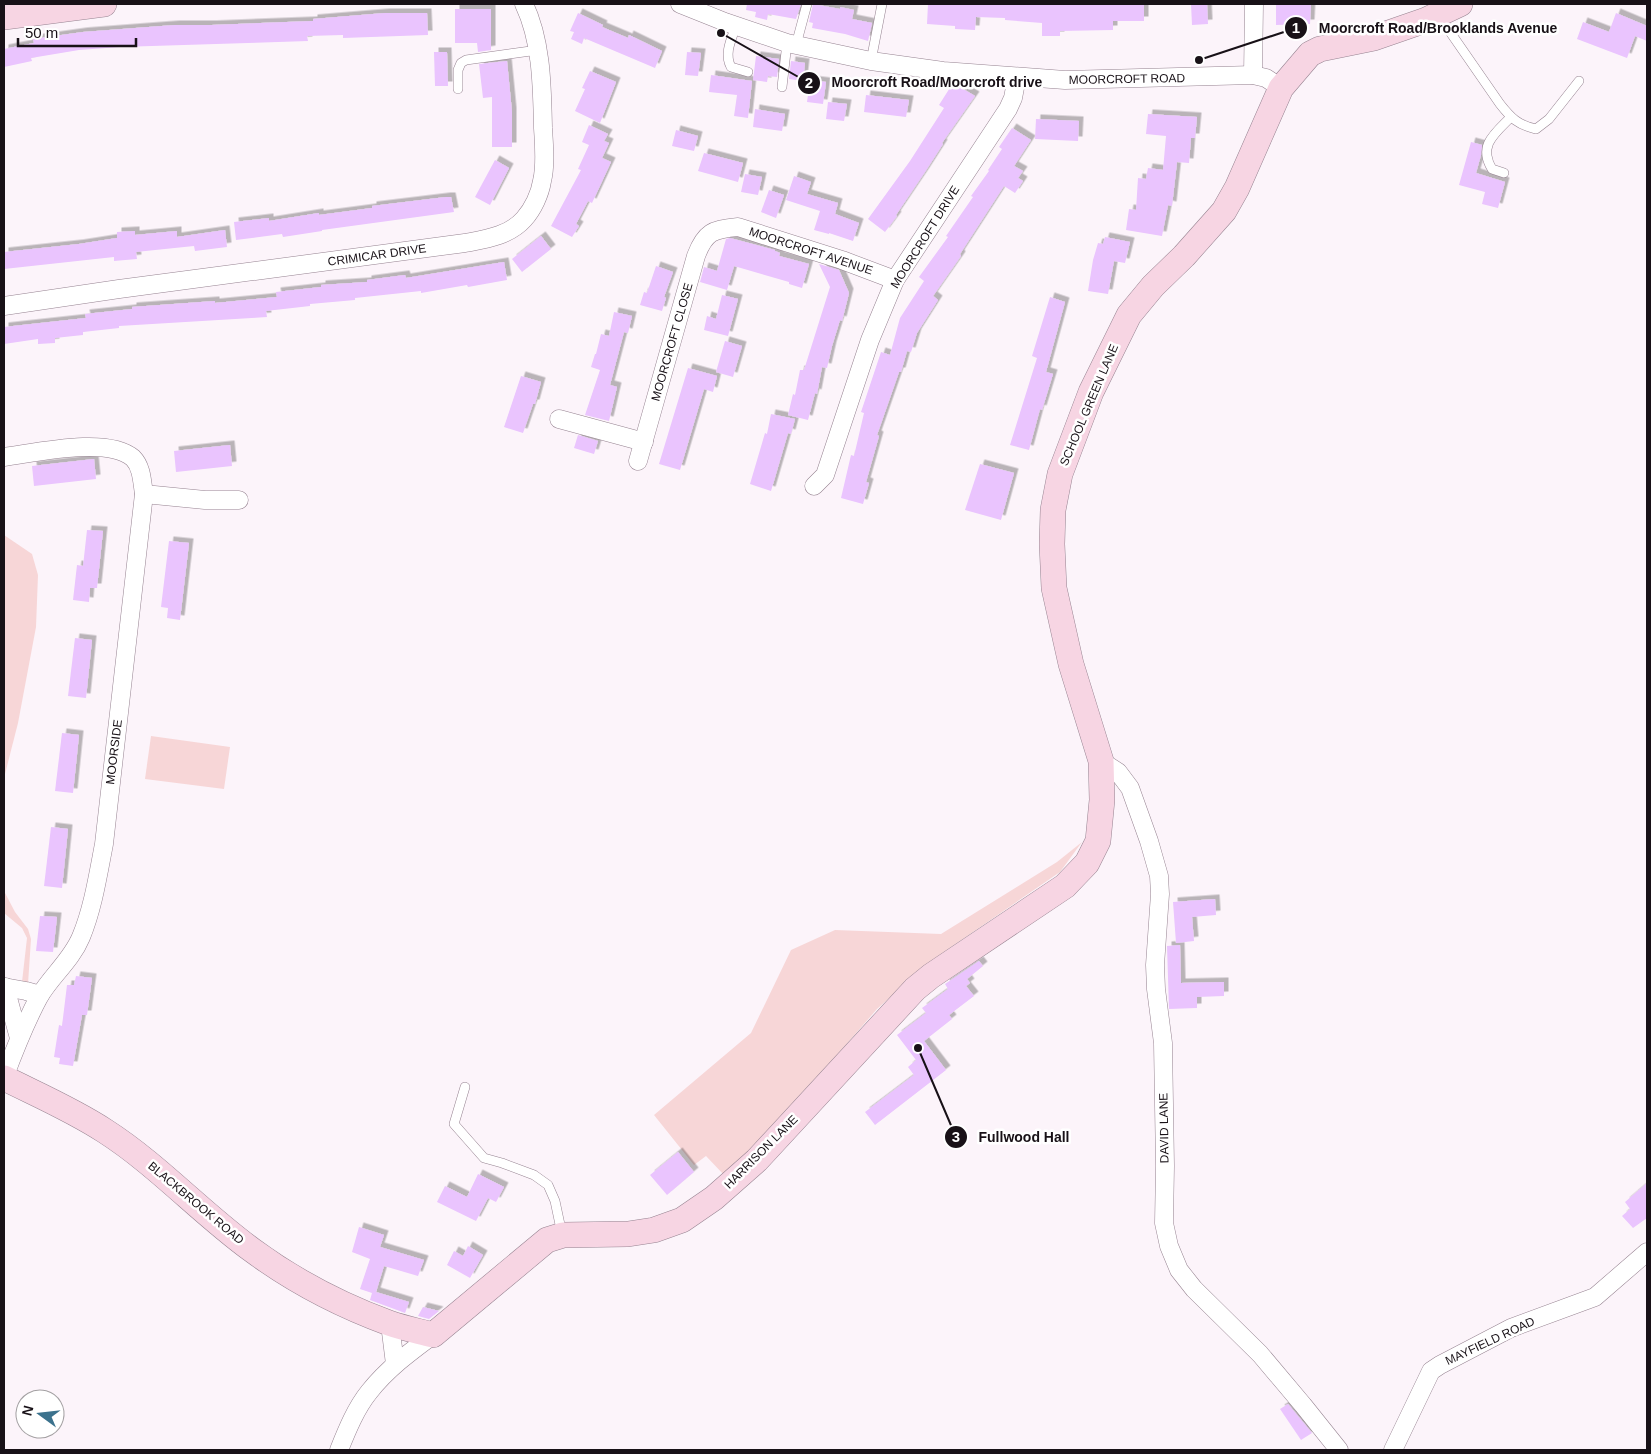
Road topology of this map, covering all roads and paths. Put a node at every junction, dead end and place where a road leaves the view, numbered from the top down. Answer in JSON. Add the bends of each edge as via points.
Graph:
{"nodes":[{"id":1,"x":104,"y":4,"type":"edge"},
{"id":2,"x":524,"y":4,"type":"edge"},
{"id":3,"x":680,"y":4,"type":"edge"},
{"id":4,"x":807,"y":4,"type":"edge"},
{"id":5,"x":882,"y":4,"type":"edge"},
{"id":6,"x":1254,"y":4,"type":"edge"},
{"id":7,"x":1460,"y":4,"type":"edge"},
{"id":8,"x":1438,"y":14,"type":"junction"},
{"id":9,"x":4,"y":17,"type":"edge"},
{"id":10,"x":736,"y":26,"type":"junction"},
{"id":11,"x":792,"y":44,"type":"junction"},
{"id":12,"x":538,"y":50,"type":"junction"},
{"id":13,"x":871,"y":61,"type":"junction"},
{"id":14,"x":748,"y":72,"type":"dead end"},
{"id":15,"x":1253,"y":75,"type":"junction"},
{"id":16,"x":1017,"y":78,"type":"junction"},
{"id":17,"x":1579,"y":81,"type":"dead end"},
{"id":18,"x":782,"y":87,"type":"dead end"},
{"id":19,"x":1281,"y":88,"type":"junction"},
{"id":20,"x":458,"y":89,"type":"dead end"},
{"id":21,"x":1510,"y":118,"type":"junction"},
{"id":22,"x":1504,"y":173,"type":"dead end"},
{"id":23,"x":701,"y":242,"type":"joint"},
{"id":24,"x":895,"y":280,"type":"junction"},
{"id":25,"x":4,"y":306,"type":"edge"},
{"id":26,"x":559,"y":419,"type":"dead end"},
{"id":27,"x":644,"y":442,"type":"junction"},
{"id":28,"x":4,"y":457,"type":"edge"},
{"id":29,"x":638,"y":461,"type":"dead end"},
{"id":30,"x":814,"y":486,"type":"dead end"},
{"id":31,"x":144,"y":494,"type":"junction"},
{"id":32,"x":239,"y":500,"type":"dead end"},
{"id":33,"x":1102,"y":761,"type":"junction"},
{"id":34,"x":4,"y":987,"type":"edge"},
{"id":35,"x":40,"y":995,"type":"junction"},
{"id":36,"x":19,"y":1038,"type":"junction"},
{"id":37,"x":4,"y":1078,"type":"edge"},
{"id":38,"x":464,"y":1088,"type":"dead end"},
{"id":39,"x":562,"y":1234,"type":"junction"},
{"id":40,"x":1647,"y":1252,"type":"edge"},
{"id":41,"x":390,"y":1324,"type":"junction"},
{"id":42,"x":433,"y":1335,"type":"junction"},
{"id":43,"x":395,"y":1364,"type":"junction"},
{"id":44,"x":340,"y":1450,"type":"edge"},
{"id":45,"x":1339,"y":1450,"type":"edge"},
{"id":46,"x":1393,"y":1450,"type":"edge"}],
"edges":[{"from":1,"to":9,"type":"street"},
{"from":2,"to":12,"type":"street","name":"CRIMICAR DRIVE"},
{"from":3,"to":10,"type":"street","name":"MOORCROFT ROAD"},
{"from":4,"to":11,"type":"lane"},
{"from":5,"to":13,"type":"lane"},
{"from":6,"to":15,"type":"street"},
{"from":7,"to":8,"type":"street","name":"SCHOOL GREEN LANE"},
{"from":8,"to":19,"type":"street","name":"SCHOOL GREEN LANE","via":[[1374,38],[1320,49],[1310,54]]},
{"from":8,"to":21,"type":"lane"},
{"from":10,"to":11,"type":"street","name":"MOORCROFT ROAD"},
{"from":10,"to":14,"type":"lane","via":[[728,61],[731,67]]},
{"from":11,"to":13,"type":"street","name":"MOORCROFT ROAD"},
{"from":11,"to":18,"type":"lane"},
{"from":12,"to":20,"type":"lane","via":[[466,60],[458,70]]},
{"from":12,"to":25,"type":"street","name":"CRIMICAR DRIVE","via":[[542,87],[543,180],[536,201],[524,219],[510,231],[465,243]]},
{"from":13,"to":16,"type":"street","name":"MOORCROFT ROAD"},
{"from":15,"to":16,"type":"street","name":"MOORCROFT ROAD","via":[[1065,80]]},
{"from":15,"to":19,"type":"street","name":"MOORCROFT ROAD","via":[[1266,78]]},
{"from":16,"to":24,"type":"street","name":"MOORCROFT DRIVE","via":[[1008,109]]},
{"from":17,"to":21,"type":"lane","via":[[1549,119],[1536,129],[1522,126]]},
{"from":19,"to":33,"type":"street","name":"SCHOOL GREEN LANE","via":[[1238,188],[1224,211],[1128,315],[1091,392],[1060,474],[1053,510],[1054,588],[1071,664]]},
{"from":21,"to":22,"type":"lane","via":[[1490,137],[1486,153],[1492,169]]},
{"from":23,"to":24,"type":"street","name":"MOORCROFT AVENUE","via":[[710,232],[738,227]]},
{"from":23,"to":27,"type":"street","name":"MOORCROFT CLOSE"},
{"from":24,"to":30,"type":"street","name":"MOORCROFT DRIVE","via":[[870,340],[824,475]]},
{"from":26,"to":27,"type":"street"},
{"from":27,"to":29,"type":"street","name":"MOORCROFT CLOSE"},
{"from":28,"to":31,"type":"street","name":"MOORSIDE","via":[[71,448],[102,447],[120,451],[133,459],[141,471]]},
{"from":31,"to":32,"type":"street"},
{"from":31,"to":35,"type":"street","name":"MOORSIDE","via":[[104,844],[93,901],[81,938],[69,959]]},
{"from":33,"to":39,"type":"street","name":"HARRISON LANE","via":[[1098,842],[1087,863],[1065,886],[915,989],[757,1160],[714,1198],[682,1220],[654,1230],[628,1234]]},
{"from":33,"to":45,"type":"street","name":"DAVID LANE","via":[[1118,772],[1130,788],[1159,876],[1155,965],[1162,1043],[1164,1222],[1169,1246],[1179,1270],[1194,1289],[1260,1354]]},
{"from":34,"to":35,"type":"street"},
{"from":34,"to":36,"type":"street"},
{"from":35,"to":36,"type":"street","name":"MOORSIDE"},
{"from":36,"to":37,"type":"street","name":"MOORSIDE"},
{"from":37,"to":41,"type":"street","name":"BLACKBROOK ROAD","via":[[105,1131],[250,1250],[284,1273],[328,1297]]},
{"from":38,"to":39,"type":"lane","via":[[454,1124],[484,1158],[534,1175],[548,1185]]},
{"from":39,"to":42,"type":"street","name":"HARRISON LANE","via":[[535,1249]]},
{"from":40,"to":46,"type":"street","name":"MAYFIELD ROAD","via":[[1594,1297],[1512,1328],[1431,1372]]},
{"from":41,"to":42,"type":"street","name":"BLACKBROOK ROAD"},
{"from":41,"to":43,"type":"street"},
{"from":42,"to":43,"type":"street","name":"HARRISON LANE"},
{"from":43,"to":44,"type":"street","name":"HARRISON LANE","via":[[368,1392]]}]}
